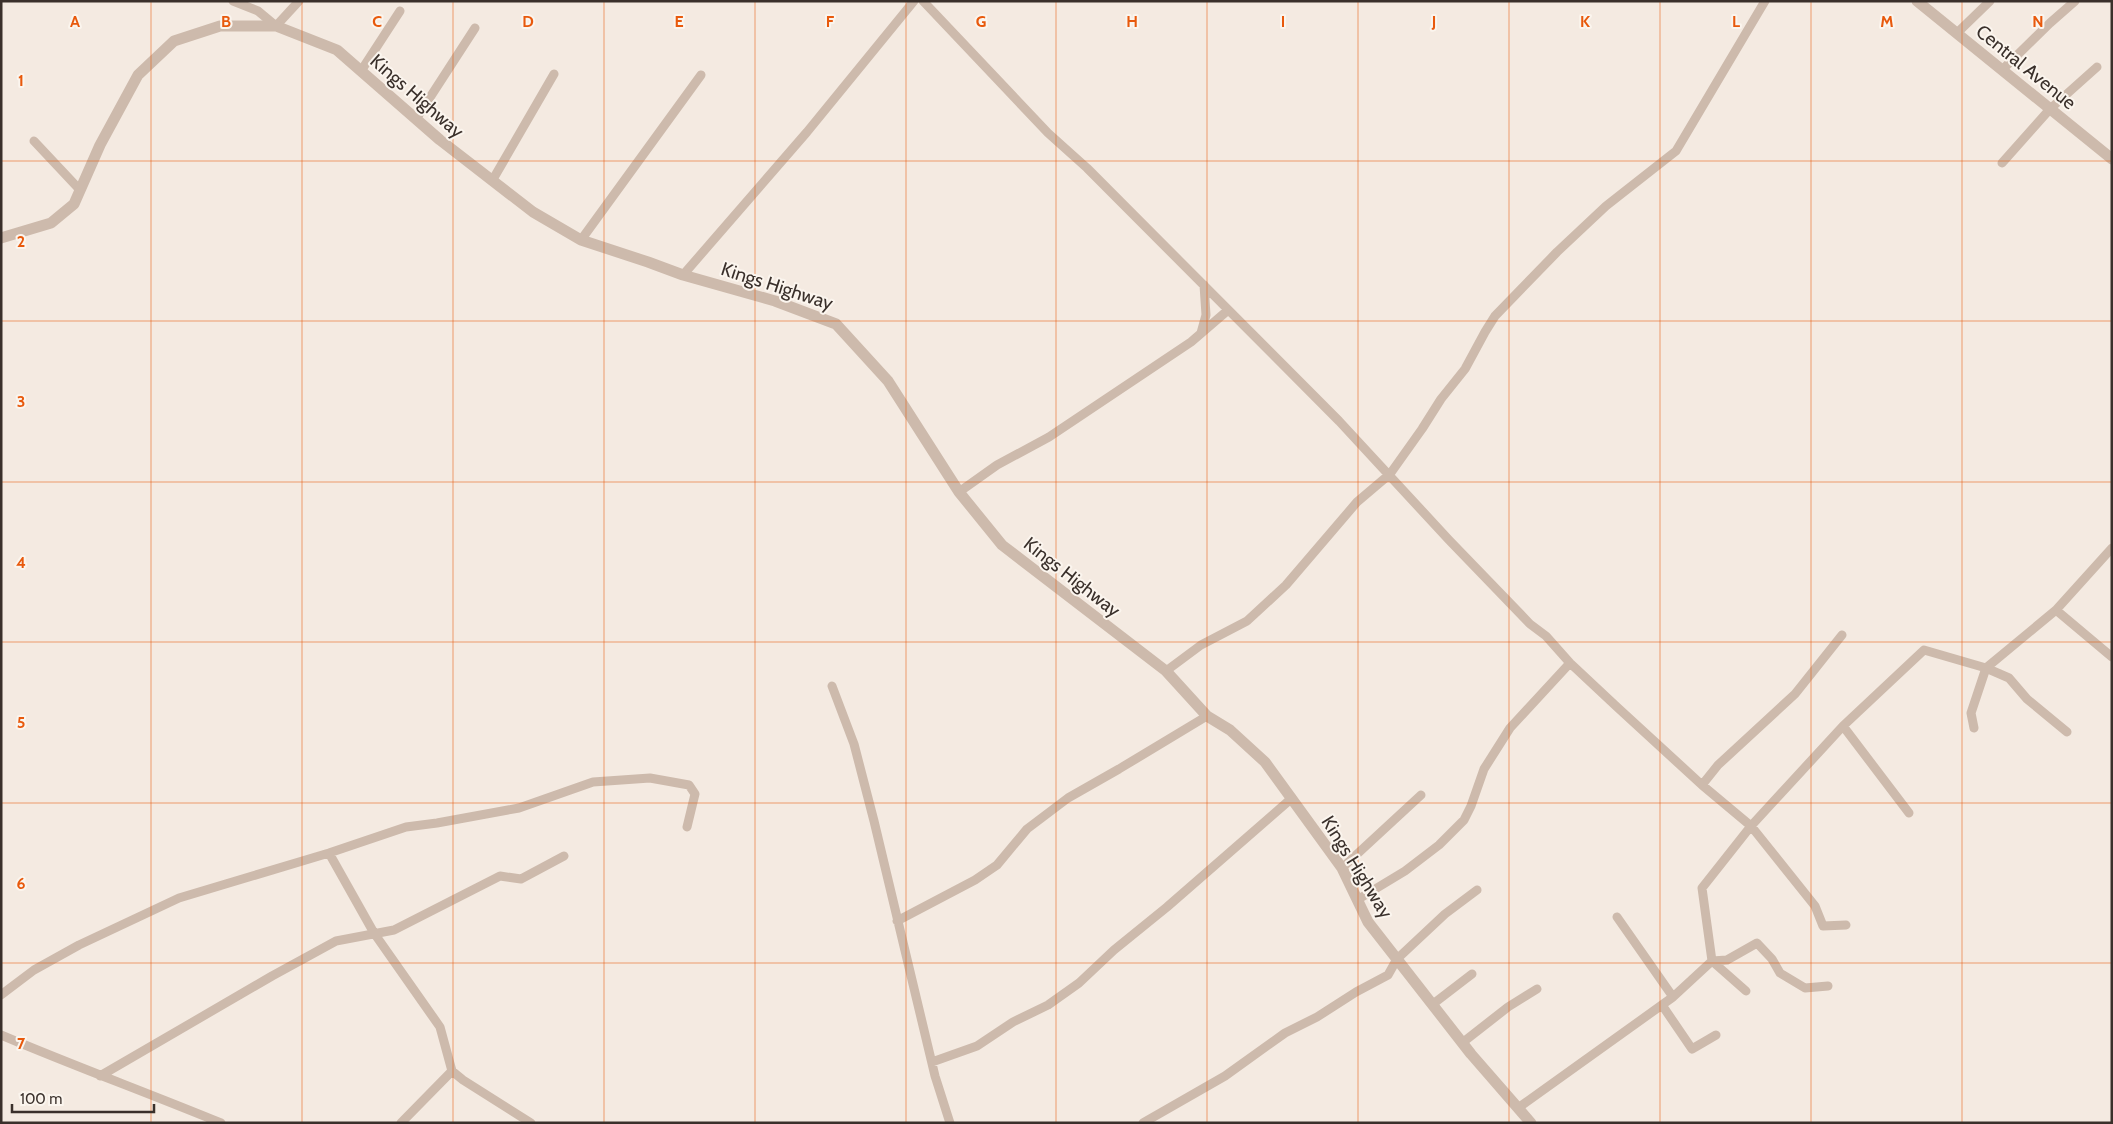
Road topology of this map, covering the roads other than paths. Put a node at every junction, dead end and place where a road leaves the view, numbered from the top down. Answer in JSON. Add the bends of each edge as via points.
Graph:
{"nodes":[{"id":1,"x":233,"y":1,"type":"edge"},
{"id":2,"x":299,"y":1,"type":"edge"},
{"id":3,"x":914,"y":1,"type":"edge"},
{"id":4,"x":923,"y":1,"type":"edge"},
{"id":5,"x":1765,"y":1,"type":"edge"},
{"id":6,"x":1917,"y":1,"type":"edge"},
{"id":7,"x":1990,"y":1,"type":"edge"},
{"id":8,"x":2075,"y":1,"type":"edge"},
{"id":9,"x":400,"y":11,"type":"dead end"},
{"id":10,"x":276,"y":26,"type":"junction"},
{"id":11,"x":475,"y":28,"type":"dead end"},
{"id":12,"x":1957,"y":33,"type":"junction"},
{"id":13,"x":2097,"y":66,"type":"dead end"},
{"id":14,"x":2002,"y":70,"type":"junction"},
{"id":15,"x":361,"y":71,"type":"junction"},
{"id":16,"x":554,"y":74,"type":"dead end"},
{"id":17,"x":701,"y":75,"type":"dead end"},
{"id":18,"x":2050,"y":108,"type":"junction"},
{"id":19,"x":416,"y":119,"type":"junction"},
{"id":20,"x":34,"y":141,"type":"dead end"},
{"id":21,"x":2112,"y":159,"type":"edge"},
{"id":22,"x":2002,"y":163,"type":"dead end"},
{"id":23,"x":492,"y":180,"type":"junction"},
{"id":24,"x":80,"y":190,"type":"junction"},
{"id":25,"x":1,"y":238,"type":"edge"},
{"id":26,"x":581,"y":240,"type":"junction"},
{"id":27,"x":684,"y":275,"type":"junction"},
{"id":28,"x":1204,"y":285,"type":"junction"},
{"id":29,"x":1228,"y":311,"type":"junction"},
{"id":30,"x":1201,"y":333,"type":"junction"},
{"id":31,"x":1390,"y":474,"type":"junction"},
{"id":32,"x":959,"y":492,"type":"junction"},
{"id":33,"x":2112,"y":548,"type":"edge"},
{"id":34,"x":2056,"y":610,"type":"junction"},
{"id":35,"x":1842,"y":635,"type":"dead end"},
{"id":36,"x":2112,"y":657,"type":"edge"},
{"id":37,"x":1570,"y":663,"type":"junction"},
{"id":38,"x":1986,"y":668,"type":"junction"},
{"id":39,"x":1166,"y":671,"type":"junction"},
{"id":40,"x":832,"y":686,"type":"dead end"},
{"id":41,"x":1207,"y":716,"type":"junction"},
{"id":42,"x":1843,"y":726,"type":"junction"},
{"id":43,"x":1974,"y":728,"type":"dead end"},
{"id":44,"x":2067,"y":732,"type":"dead end"},
{"id":45,"x":1702,"y":784,"type":"junction"},
{"id":46,"x":1421,"y":796,"type":"dead end"},
{"id":47,"x":1292,"y":798,"type":"junction"},
{"id":48,"x":1909,"y":813,"type":"dead end"},
{"id":49,"x":687,"y":826,"type":"dead end"},
{"id":50,"x":1751,"y":826,"type":"junction"},
{"id":51,"x":329,"y":853,"type":"junction"},
{"id":52,"x":564,"y":856,"type":"dead end"},
{"id":53,"x":1342,"y":868,"type":"junction"},
{"id":54,"x":1477,"y":890,"type":"dead end"},
{"id":55,"x":1357,"y":900,"type":"junction"},
{"id":56,"x":1617,"y":916,"type":"dead end"},
{"id":57,"x":898,"y":922,"type":"junction"},
{"id":58,"x":1846,"y":925,"type":"dead end"},
{"id":59,"x":374,"y":933,"type":"junction"},
{"id":60,"x":1398,"y":960,"type":"junction"},
{"id":61,"x":1712,"y":962,"type":"junction"},
{"id":62,"x":1472,"y":974,"type":"dead end"},
{"id":63,"x":1828,"y":986,"type":"dead end"},
{"id":64,"x":1538,"y":989,"type":"dead end"},
{"id":65,"x":1746,"y":991,"type":"dead end"},
{"id":66,"x":1,"y":995,"type":"edge"},
{"id":67,"x":1673,"y":997,"type":"junction"},
{"id":68,"x":1433,"y":1004,"type":"junction"},
{"id":69,"x":1662,"y":1005,"type":"junction"},
{"id":70,"x":1,"y":1035,"type":"edge"},
{"id":71,"x":1716,"y":1035,"type":"dead end"},
{"id":72,"x":1462,"y":1043,"type":"junction"},
{"id":73,"x":932,"y":1062,"type":"junction"},
{"id":74,"x":452,"y":1070,"type":"junction"},
{"id":75,"x":100,"y":1076,"type":"junction"},
{"id":76,"x":1518,"y":1108,"type":"junction"},
{"id":77,"x":1527,"y":1122,"type":"edge"},
{"id":78,"x":221,"y":1123,"type":"edge"},
{"id":79,"x":401,"y":1123,"type":"edge"},
{"id":80,"x":531,"y":1123,"type":"edge"},
{"id":81,"x":950,"y":1123,"type":"edge"},
{"id":82,"x":1143,"y":1123,"type":"edge"}],
"edges":[{"from":1,"to":10,"type":"street","via":[[258,11]]},
{"from":2,"to":10,"type":"street"},
{"from":3,"to":27,"type":"street"},
{"from":4,"to":28,"type":"street","via":[[1048,133]]},
{"from":5,"to":31,"type":"street","via":[[1676,151],[1606,206],[1496,316],[1465,369]]},
{"from":6,"to":12,"type":"street","name":"Central Avenue"},
{"from":7,"to":12,"type":"street"},
{"from":8,"to":14,"type":"street"},
{"from":9,"to":15,"type":"street"},
{"from":10,"to":15,"type":"street","name":"Kings Highway","via":[[337,50]]},
{"from":10,"to":24,"type":"street","name":"Kings Highway","via":[[220,26],[174,41],[138,75]]},
{"from":11,"to":19,"type":"street"},
{"from":12,"to":14,"type":"street","name":"Central Avenue"},
{"from":13,"to":18,"type":"street"},
{"from":14,"to":18,"type":"street","name":"Central Avenue"},
{"from":15,"to":19,"type":"street","name":"Kings Highway"},
{"from":16,"to":23,"type":"street"},
{"from":17,"to":26,"type":"street"},
{"from":18,"to":21,"type":"street","name":"Central Avenue"},
{"from":18,"to":22,"type":"street"},
{"from":19,"to":23,"type":"street","name":"Kings Highway"},
{"from":20,"to":24,"type":"street"},
{"from":23,"to":26,"type":"street","name":"Kings Highway","via":[[533,212]]},
{"from":24,"to":25,"type":"street","name":"Kings Highway","via":[[74,204],[51,222]]},
{"from":26,"to":27,"type":"street","name":"Kings Highway"},
{"from":27,"to":32,"type":"street","name":"Kings Highway","via":[[775,301],[836,324],[888,381]]},
{"from":28,"to":29,"type":"street"},
{"from":28,"to":30,"type":"street","via":[[1206,315]]},
{"from":29,"to":30,"type":"street"},
{"from":29,"to":31,"type":"street"},
{"from":30,"to":32,"type":"street","via":[[1131,383]]},
{"from":31,"to":37,"type":"street","via":[[1461,553]]},
{"from":31,"to":39,"type":"street","via":[[1357,502],[1286,585],[1247,621],[1201,645]]},
{"from":32,"to":39,"type":"street","name":"Kings Highway","via":[[1002,545]]},
{"from":33,"to":34,"type":"street"},
{"from":34,"to":36,"type":"street"},
{"from":34,"to":38,"type":"street"},
{"from":35,"to":45,"type":"street","via":[[1795,694],[1718,765]]},
{"from":37,"to":45,"type":"street"},
{"from":37,"to":55,"type":"street","via":[[1510,728],[1484,769],[1464,820],[1439,845],[1405,871]]},
{"from":38,"to":42,"type":"street","via":[[1924,650]]},
{"from":38,"to":43,"type":"street","via":[[1971,713]]},
{"from":38,"to":44,"type":"street","via":[[2009,678],[2027,699]]},
{"from":39,"to":41,"type":"street","name":"Kings Highway"},
{"from":40,"to":57,"type":"street","via":[[854,744]]},
{"from":41,"to":47,"type":"street","name":"Kings Highway","via":[[1230,730],[1265,762]]},
{"from":41,"to":57,"type":"street","via":[[1068,798],[1028,829],[998,865]]},
{"from":42,"to":48,"type":"street"},
{"from":42,"to":50,"type":"street"},
{"from":45,"to":50,"type":"street"},
{"from":46,"to":53,"type":"street"},
{"from":47,"to":53,"type":"street","name":"Kings Highway"},
{"from":47,"to":73,"type":"street","via":[[1078,983],[1048,1005],[977,1046]]},
{"from":49,"to":51,"type":"street","via":[[695,794],[690,785],[650,778],[593,782],[519,808],[406,827]]},
{"from":50,"to":58,"type":"street","via":[[1814,906],[1823,926]]},
{"from":50,"to":61,"type":"street","via":[[1702,888]]},
{"from":51,"to":59,"type":"street"},
{"from":51,"to":66,"type":"street","via":[[179,898],[79,945],[34,970]]},
{"from":52,"to":59,"type":"street","via":[[521,879],[500,876],[394,930]]},
{"from":53,"to":55,"type":"street","name":"Kings Highway"},
{"from":54,"to":60,"type":"street","via":[[1446,914]]},
{"from":55,"to":60,"type":"street","name":"Kings Highway","via":[[1368,922]]},
{"from":56,"to":67,"type":"street"},
{"from":57,"to":73,"type":"street"},
{"from":59,"to":74,"type":"street","via":[[440,1027]]},
{"from":59,"to":75,"type":"street","via":[[328,945]]},
{"from":60,"to":68,"type":"street","name":"Kings Highway"},
{"from":60,"to":82,"type":"street","via":[[1388,975],[1285,1033],[1225,1076]]},
{"from":61,"to":63,"type":"street","via":[[1727,960],[1757,943],[1772,958],[1780,973],[1805,988]]},
{"from":61,"to":65,"type":"street"},
{"from":61,"to":67,"type":"street"},
{"from":62,"to":68,"type":"street"},
{"from":64,"to":72,"type":"street","via":[[1508,1007]]},
{"from":67,"to":69,"type":"street"},
{"from":68,"to":72,"type":"street","name":"Kings Highway"},
{"from":69,"to":71,"type":"street","via":[[1692,1049]]},
{"from":69,"to":76,"type":"street"},
{"from":70,"to":75,"type":"street"},
{"from":72,"to":76,"type":"street","name":"Kings Highway"},
{"from":73,"to":81,"type":"street"},
{"from":74,"to":79,"type":"street"},
{"from":74,"to":80,"type":"street","via":[[462,1080]]},
{"from":75,"to":78,"type":"street"},
{"from":76,"to":77,"type":"street","name":"Kings Highway"}]}
